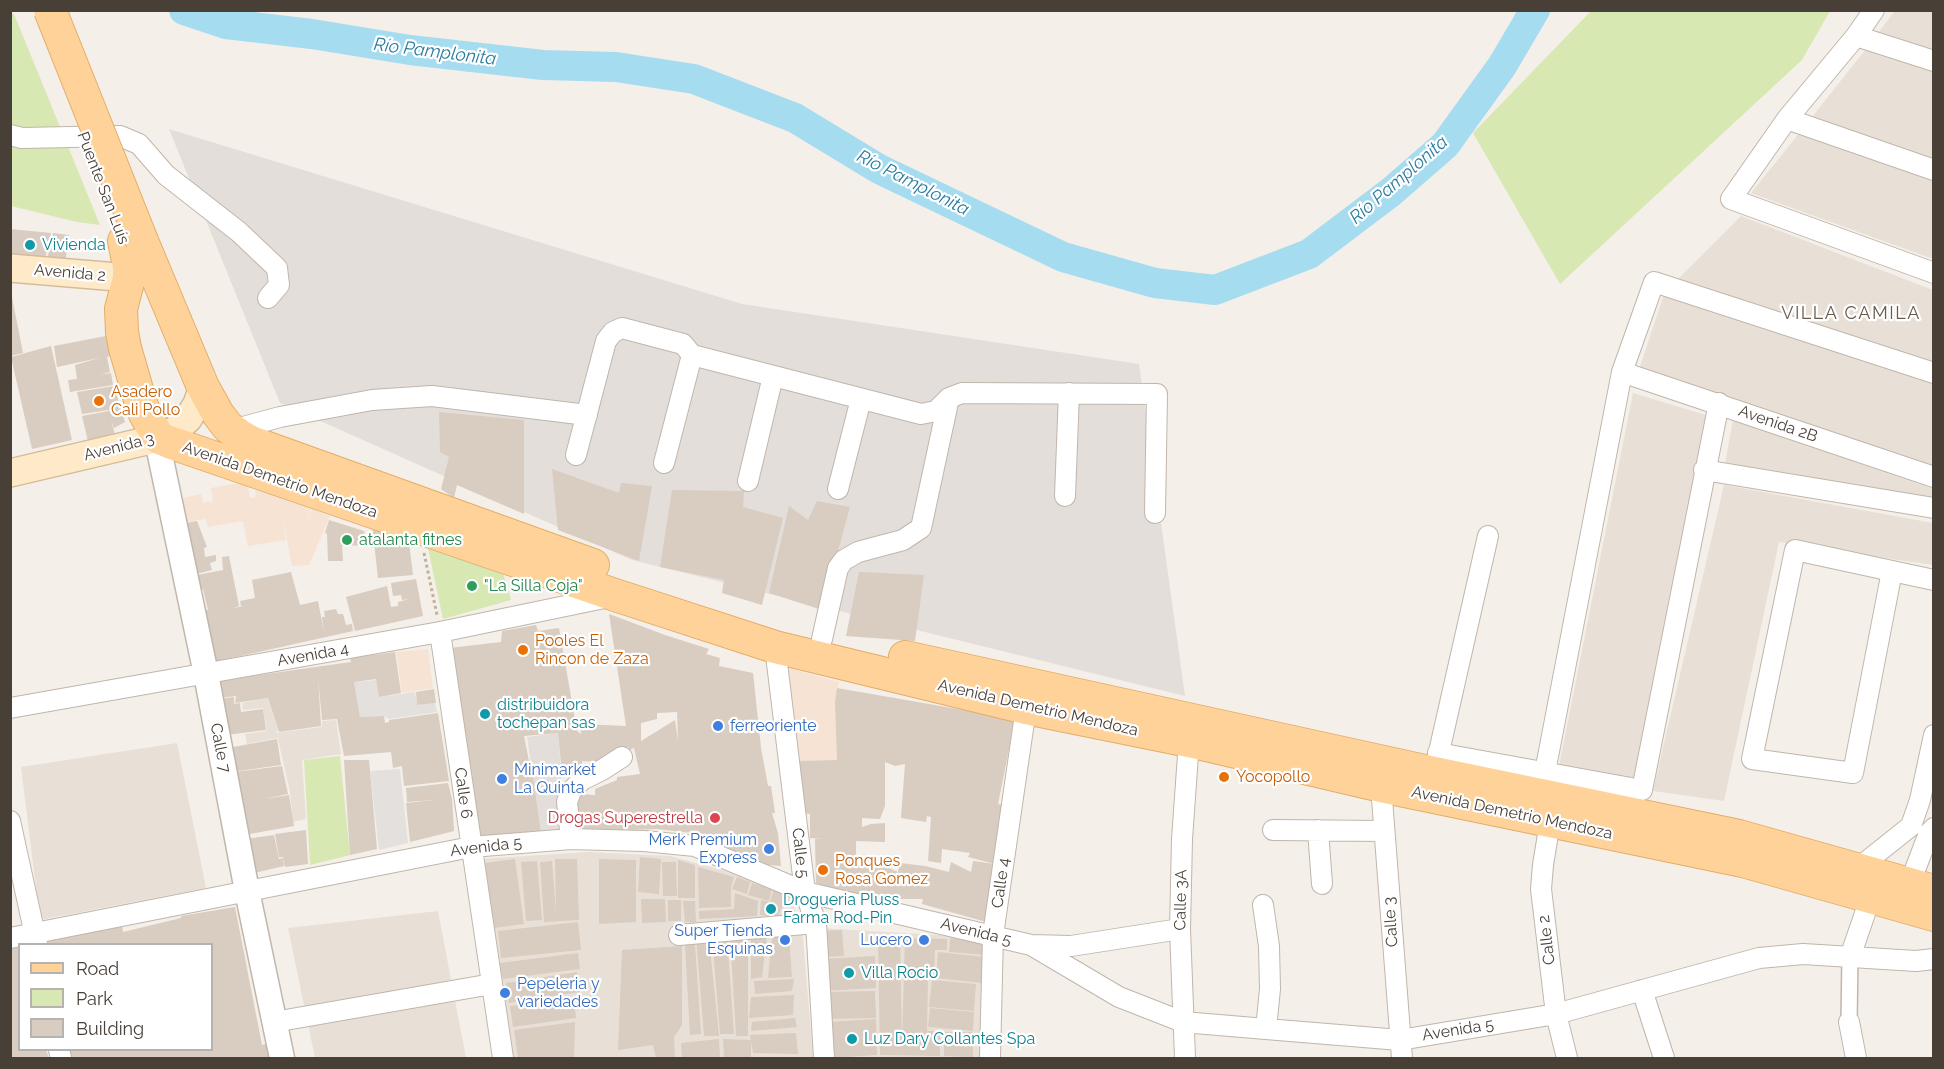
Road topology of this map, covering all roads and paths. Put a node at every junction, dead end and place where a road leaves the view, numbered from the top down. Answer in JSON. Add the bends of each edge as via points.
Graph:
{"nodes":[{"id":1,"x":33,"y":10,"type":"edge"},
{"id":2,"x":50,"y":10,"type":"edge"},
{"id":3,"x":1874,"y":10,"type":"edge"},
{"id":4,"x":1856,"y":36,"type":"junction"},
{"id":5,"x":1934,"y":61,"type":"edge"},
{"id":6,"x":1787,"y":119,"type":"junction"},
{"id":7,"x":10,"y":135,"type":"edge"},
{"id":8,"x":1934,"y":170,"type":"edge"},
{"id":9,"x":133,"y":241,"type":"junction"},
{"id":10,"x":10,"y":268,"type":"edge"},
{"id":11,"x":1934,"y":273,"type":"edge"},
{"id":12,"x":129,"y":278,"type":"junction"},
{"id":13,"x":268,"y":298,"type":"dead end"},
{"id":14,"x":692,"y":356,"type":"junction"},
{"id":15,"x":1622,"y":372,"type":"junction"},
{"id":16,"x":1934,"y":373,"type":"edge"},
{"id":17,"x":773,"y":376,"type":"junction"},
{"id":18,"x":202,"y":387,"type":"junction"},
{"id":19,"x":1069,"y":393,"type":"junction"},
{"id":20,"x":949,"y":398,"type":"junction"},
{"id":21,"x":861,"y":399,"type":"junction"},
{"id":22,"x":1719,"y":403,"type":"junction"},
{"id":23,"x":587,"y":415,"type":"junction"},
{"id":24,"x":232,"y":430,"type":"junction"},
{"id":25,"x":159,"y":438,"type":"junction"},
{"id":26,"x":576,"y":455,"type":"dead end"},
{"id":27,"x":664,"y":463,"type":"dead end"},
{"id":28,"x":1704,"y":470,"type":"junction"},
{"id":29,"x":10,"y":473,"type":"edge"},
{"id":30,"x":1934,"y":477,"type":"edge"},
{"id":31,"x":748,"y":481,"type":"dead end"},
{"id":32,"x":838,"y":489,"type":"dead end"},
{"id":33,"x":1065,"y":496,"type":"dead end"},
{"id":34,"x":1934,"y":508,"type":"edge"},
{"id":35,"x":1155,"y":513,"type":"dead end"},
{"id":36,"x":419,"y":528,"type":"junction"},
{"id":37,"x":1488,"y":536,"type":"dead end"},
{"id":38,"x":1892,"y":571,"type":"junction"},
{"id":39,"x":1934,"y":580,"type":"edge"},
{"id":40,"x":615,"y":595,"type":"junction"},
{"id":41,"x":440,"y":632,"type":"junction"},
{"id":42,"x":822,"y":639,"type":"junction"},
{"id":43,"x":775,"y":647,"type":"junction"},
{"id":44,"x":206,"y":674,"type":"junction"},
{"id":45,"x":10,"y":708,"type":"edge"},
{"id":46,"x":1026,"y":708,"type":"junction"},
{"id":47,"x":1934,"y":735,"type":"edge"},
{"id":48,"x":1189,"y":741,"type":"junction"},
{"id":49,"x":622,"y":758,"type":"dead end"},
{"id":50,"x":1436,"y":763,"type":"junction"},
{"id":51,"x":1545,"y":772,"type":"junction"},
{"id":52,"x":1381,"y":786,"type":"junction"},
{"id":53,"x":10,"y":821,"type":"edge"},
{"id":54,"x":1550,"y":822,"type":"junction"},
{"id":55,"x":1924,"y":829,"type":"edge"},
{"id":56,"x":1273,"y":830,"type":"dead end"},
{"id":57,"x":1318,"y":830,"type":"junction"},
{"id":58,"x":1384,"y":831,"type":"junction"},
{"id":59,"x":571,"y":839,"type":"junction"},
{"id":60,"x":471,"y":847,"type":"junction"},
{"id":61,"x":1864,"y":883,"type":"junction"},
{"id":62,"x":1322,"y":884,"type":"dead end"},
{"id":63,"x":1922,"y":887,"type":"edge"},
{"id":64,"x":247,"y":891,"type":"junction"},
{"id":65,"x":805,"y":892,"type":"junction"},
{"id":66,"x":1263,"y":905,"type":"dead end"},
{"id":67,"x":1934,"y":915,"type":"edge"},
{"id":68,"x":816,"y":923,"type":"junction"},
{"id":69,"x":1180,"y":929,"type":"junction"},
{"id":70,"x":679,"y":935,"type":"dead end"},
{"id":71,"x":993,"y":935,"type":"junction"},
{"id":72,"x":10,"y":938,"type":"edge"},
{"id":73,"x":35,"y":938,"type":"edge"},
{"id":74,"x":1031,"y":945,"type":"junction"},
{"id":75,"x":1850,"y":957,"type":"junction"},
{"id":76,"x":1934,"y":959,"type":"edge"},
{"id":77,"x":492,"y":984,"type":"junction"},
{"id":78,"x":1642,"y":990,"type":"junction"},
{"id":79,"x":1556,"y":1014,"type":"junction"},
{"id":80,"x":274,"y":1022,"type":"junction"},
{"id":81,"x":1183,"y":1022,"type":"junction"},
{"id":82,"x":1849,"y":1022,"type":"joint"},
{"id":83,"x":1266,"y":1029,"type":"junction"},
{"id":84,"x":1401,"y":1049,"type":"edge"},
{"id":85,"x":282,"y":1059,"type":"edge"},
{"id":86,"x":503,"y":1059,"type":"edge"},
{"id":87,"x":824,"y":1059,"type":"edge"},
{"id":88,"x":990,"y":1059,"type":"edge"},
{"id":89,"x":1185,"y":1059,"type":"edge"},
{"id":90,"x":1567,"y":1059,"type":"edge"},
{"id":91,"x":1664,"y":1059,"type":"edge"},
{"id":92,"x":1856,"y":1059,"type":"edge"}],
"edges":[{"from":1,"to":9,"type":"main road","name":"Puente San Luís"},
{"from":2,"to":9,"type":"main road","name":"Puente San Luís","bridge":true},
{"from":3,"to":4,"type":"street"},
{"from":4,"to":5,"type":"street"},
{"from":4,"to":6,"type":"street"},
{"from":6,"to":8,"type":"street"},
{"from":6,"to":11,"type":"street","via":[[1731,199]]},
{"from":7,"to":13,"type":"street","via":[[120,136],[139,144],[166,176],[239,232],[277,268],[279,285]]},
{"from":9,"to":12,"type":"main road","name":"Puente San Luís"},
{"from":9,"to":18,"type":"main road","name":"Puente San Luís"},
{"from":10,"to":12,"type":"main road","name":"Avenida 2"},
{"from":12,"to":25,"type":"main road","name":"Puente San Luís","via":[[121,309],[122,332],[140,400]]},
{"from":14,"to":17,"type":"street"},
{"from":14,"to":23,"type":"street","via":[[683,344],[622,328],[613,332],[606,341]]},
{"from":14,"to":27,"type":"street"},
{"from":15,"to":16,"type":"street","via":[[1654,282]]},
{"from":15,"to":22,"type":"street","name":"Avenida 2B"},
{"from":15,"to":51,"type":"street"},
{"from":17,"to":21,"type":"street"},
{"from":17,"to":31,"type":"street"},
{"from":18,"to":24,"type":"main road","name":"Avenida Demetrio Mendoza"},
{"from":18,"to":25,"type":"main road","name":"Avenida 3","via":[[188,419]]},
{"from":19,"to":20,"type":"street","via":[[962,393]]},
{"from":19,"to":33,"type":"street"},
{"from":19,"to":35,"type":"street","via":[[1157,394]]},
{"from":20,"to":21,"type":"street","via":[[936,411],[921,414]]},
{"from":20,"to":42,"type":"street","via":[[921,528],[903,540],[858,552],[844,560],[838,567]]},
{"from":21,"to":32,"type":"street"},
{"from":22,"to":28,"type":"street"},
{"from":22,"to":30,"type":"street","name":"Avenida 2B"},
{"from":23,"to":24,"type":"street","via":[[432,396],[372,400]]},
{"from":23,"to":26,"type":"street"},
{"from":24,"to":42,"type":"main road","name":"Avenida Demetrio Mendoza","via":[[251,442],[634,580]]},
{"from":25,"to":29,"type":"main road","name":"Avenida 3"},
{"from":25,"to":36,"type":"main road","name":"Avenida Demetrio Mendoza"},
{"from":25,"to":44,"type":"street","name":"Calle 7"},
{"from":28,"to":34,"type":"street"},
{"from":28,"to":51,"type":"street","via":[[1642,790]]},
{"from":36,"to":40,"type":"main road","name":"Avenida Demetrio Mendoza"},
{"from":36,"to":41,"type":"path"},
{"from":37,"to":50,"type":"street"},
{"from":38,"to":38,"type":"street","via":[[1795,550],[1752,759],[1853,772]]},
{"from":38,"to":39,"type":"street"},
{"from":40,"to":41,"type":"street","name":"Avenida 4"},
{"from":40,"to":43,"type":"main road","name":"Avenida Demetrio Mendoza"},
{"from":41,"to":44,"type":"street","name":"Avenida 4"},
{"from":41,"to":60,"type":"street","name":"Calle 6"},
{"from":42,"to":50,"type":"main road","name":"Avenida Demetrio Mendoza"},
{"from":43,"to":46,"type":"main road","name":"Avenida Demetrio Mendoza"},
{"from":43,"to":65,"type":"street","name":"Calle 5"},
{"from":44,"to":45,"type":"street","name":"Avenida 4"},
{"from":44,"to":64,"type":"street","name":"Calle 7"},
{"from":46,"to":48,"type":"main road","name":"Avenida Demetrio Mendoza"},
{"from":46,"to":71,"type":"street","name":"Calle 4"},
{"from":47,"to":55,"type":"street","via":[[1920,801]]},
{"from":48,"to":52,"type":"main road","name":"Avenida Demetrio Mendoza"},
{"from":48,"to":69,"type":"street","name":"Calle 3A"},
{"from":49,"to":59,"type":"street","via":[[582,780],[571,791],[567,802]]},
{"from":50,"to":51,"type":"street"},
{"from":50,"to":61,"type":"main road","name":"Avenida Demetrio Mendoza","via":[[1739,836]]},
{"from":52,"to":54,"type":"main road","name":"Avenida Demetrio Mendoza"},
{"from":52,"to":58,"type":"street","name":"Calle 3"},
{"from":53,"to":73,"type":"street"},
{"from":54,"to":61,"type":"main road","name":"Avenida Demetrio Mendoza"},
{"from":54,"to":79,"type":"street","name":"Calle 2","via":[[1541,889]]},
{"from":55,"to":61,"type":"street"},
{"from":55,"to":63,"type":"street"},
{"from":56,"to":57,"type":"street"},
{"from":57,"to":58,"type":"street"},
{"from":57,"to":62,"type":"street"},
{"from":58,"to":84,"type":"street","name":"Calle 3"},
{"from":59,"to":60,"type":"street","name":"Avenida 5"},
{"from":59,"to":65,"type":"street","name":"Avenida 5","via":[[695,846]]},
{"from":60,"to":64,"type":"street","name":"Avenida 5"},
{"from":60,"to":77,"type":"street","name":"Calle 6"},
{"from":61,"to":63,"type":"main road","name":"Avenida Demetrio Mendoza"},
{"from":61,"to":67,"type":"main road","name":"Avenida Demetrio Mendoza"},
{"from":61,"to":75,"type":"street"},
{"from":64,"to":73,"type":"street","name":"Avenida 5"},
{"from":64,"to":80,"type":"street","name":"Calle 7"},
{"from":65,"to":68,"type":"street","name":"Calle 5"},
{"from":65,"to":71,"type":"street","name":"Avenida 5"},
{"from":66,"to":83,"type":"street","via":[[1269,946]]},
{"from":68,"to":70,"type":"street"},
{"from":68,"to":87,"type":"street","name":"Calle 5"},
{"from":69,"to":74,"type":"street","via":[[1071,946]]},
{"from":69,"to":81,"type":"street","name":"Calle 3A"},
{"from":71,"to":74,"type":"street","name":"Avenida 5"},
{"from":71,"to":88,"type":"street","name":"Calle 4"},
{"from":72,"to":73,"type":"street","name":"Avenida 5"},
{"from":74,"to":81,"type":"street","name":"Avenida 5","via":[[1119,997]]},
{"from":75,"to":76,"type":"street","name":"Avenida 5"},
{"from":75,"to":78,"type":"street","name":"Avenida 5","via":[[1803,954],[1759,958]]},
{"from":75,"to":82,"type":"street"},
{"from":77,"to":80,"type":"street"},
{"from":77,"to":86,"type":"street","name":"Calle 6"},
{"from":78,"to":79,"type":"street","name":"Avenida 5"},
{"from":78,"to":91,"type":"street"},
{"from":79,"to":84,"type":"street","name":"Avenida 5"},
{"from":79,"to":90,"type":"street","name":"Calle 2"},
{"from":80,"to":85,"type":"street","name":"Calle 7"},
{"from":81,"to":83,"type":"street","name":"Avenida 5"},
{"from":81,"to":89,"type":"street","name":"Calle 3A"},
{"from":82,"to":92,"type":"street"},
{"from":83,"to":84,"type":"street","name":"Avenida 5"}]}
